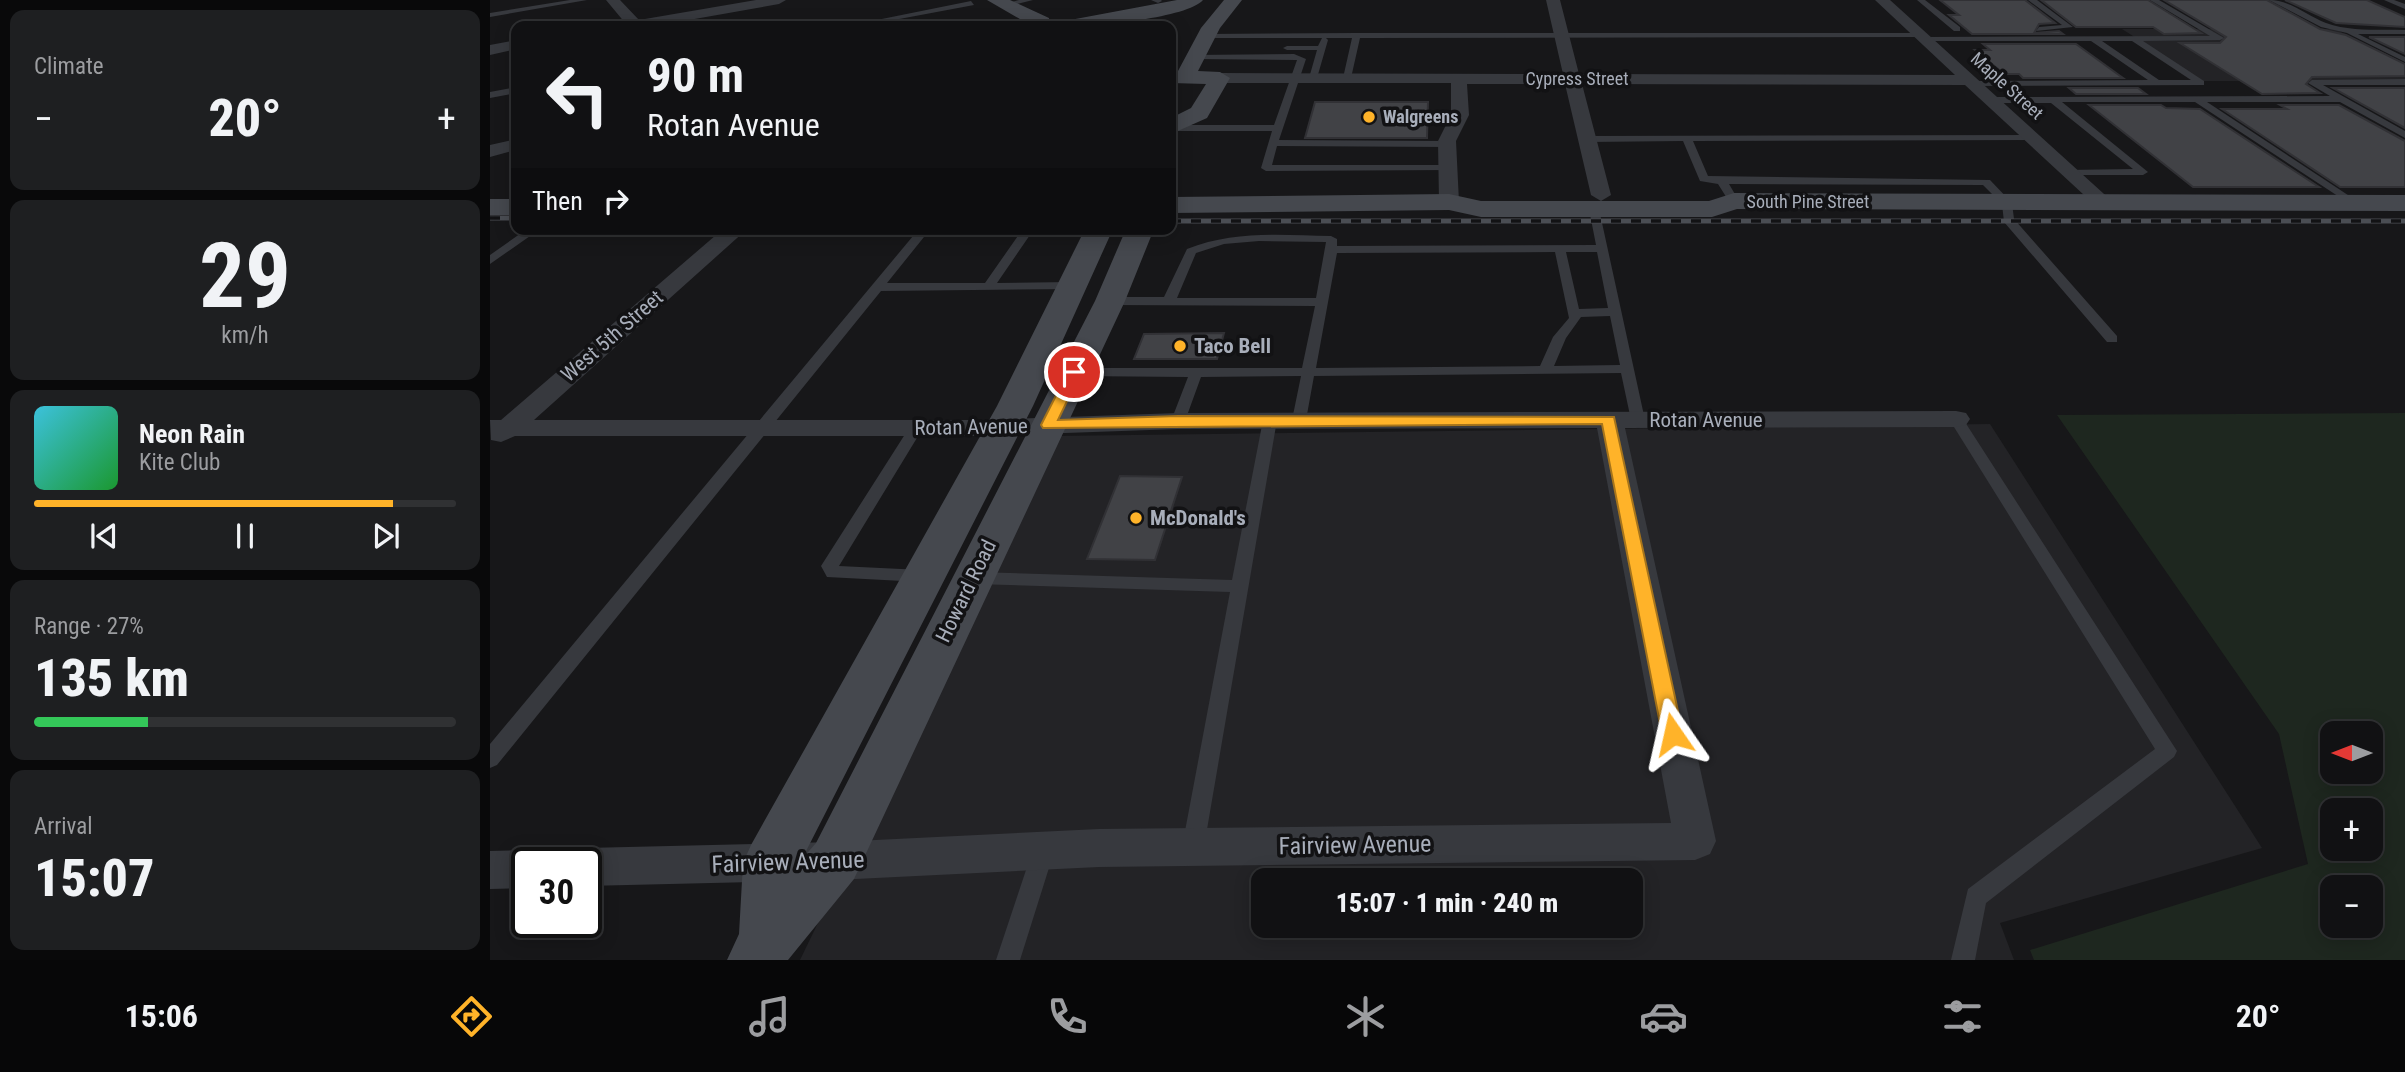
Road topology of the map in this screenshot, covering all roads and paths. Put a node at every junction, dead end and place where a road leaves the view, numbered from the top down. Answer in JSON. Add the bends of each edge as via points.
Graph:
{"nodes":[{"id":1,"x":583,"y":0,"type":"edge"},
{"id":2,"x":613,"y":0,"type":"edge"},
{"id":3,"x":779,"y":0,"type":"edge"},
{"id":4,"x":1029,"y":0,"type":"edge"},
{"id":5,"x":1233,"y":0,"type":"edge"},
{"id":6,"x":1553,"y":0,"type":"edge"},
{"id":7,"x":1882,"y":0,"type":"edge"},
{"id":8,"x":1921,"y":0,"type":"edge"},
{"id":9,"x":2032,"y":0,"type":"edge"},
{"id":10,"x":2154,"y":0,"type":"edge"},
{"id":11,"x":2273,"y":0,"type":"edge"},
{"id":12,"x":2388,"y":0,"type":"edge"},
{"id":13,"x":968,"y":1,"type":"edge"},
{"id":14,"x":1189,"y":2,"type":"edge"},
{"id":15,"x":1000,"y":3,"type":"edge"},
{"id":16,"x":1155,"y":3,"type":"edge"},
{"id":17,"x":2405,"y":7,"type":"edge"},
{"id":18,"x":490,"y":15,"type":"edge"},
{"id":19,"x":1218,"y":17,"type":"junction"},
{"id":20,"x":1123,"y":19,"type":"edge"},
{"id":21,"x":630,"y":21,"type":"edge"},
{"id":22,"x":662,"y":21,"type":"edge"},
{"id":23,"x":874,"y":21,"type":"edge"},
{"id":24,"x":1002,"y":21,"type":"edge"},
{"id":25,"x":1040,"y":21,"type":"edge"},
{"id":26,"x":1956,"y":29,"type":"junction"},
{"id":27,"x":2348,"y":31,"type":"junction"},
{"id":28,"x":2405,"y":32,"type":"edge"},
{"id":29,"x":1920,"y":34,"type":"junction"},
{"id":30,"x":1326,"y":35,"type":"junction"},
{"id":31,"x":1357,"y":35,"type":"junction"},
{"id":32,"x":1562,"y":35,"type":"junction"},
{"id":33,"x":2093,"y":39,"type":"junction"},
{"id":34,"x":2134,"y":39,"type":"junction"},
{"id":35,"x":511,"y":47,"type":"edge"},
{"id":36,"x":1200,"y":47,"type":"junction"},
{"id":37,"x":1322,"y":48,"type":"junction"},
{"id":38,"x":490,"y":50,"type":"edge"},
{"id":39,"x":2405,"y":60,"type":"edge"},
{"id":40,"x":1178,"y":77,"type":"edge"},
{"id":41,"x":1220,"y":78,"type":"junction"},
{"id":42,"x":1313,"y":78,"type":"junction"},
{"id":43,"x":1347,"y":78,"type":"junction"},
{"id":44,"x":1293,"y":79,"type":"junction"},
{"id":45,"x":1459,"y":79,"type":"junction"},
{"id":46,"x":1573,"y":79,"type":"junction"},
{"id":47,"x":1972,"y":82,"type":"junction"},
{"id":48,"x":2405,"y":82,"type":"edge"},
{"id":49,"x":2157,"y":83,"type":"junction"},
{"id":50,"x":511,"y":91,"type":"edge"},
{"id":51,"x":490,"y":95,"type":"edge"},
{"id":52,"x":2342,"y":99,"type":"junction"},
{"id":53,"x":1992,"y":100,"type":"junction"},
{"id":54,"x":2053,"y":100,"type":"junction"},
{"id":55,"x":2199,"y":100,"type":"junction"},
{"id":56,"x":1176,"y":124,"type":"edge"},
{"id":57,"x":1176,"y":127,"type":"edge"},
{"id":58,"x":1277,"y":128,"type":"junction"},
{"id":59,"x":2405,"y":135,"type":"edge"},
{"id":60,"x":2032,"y":137,"type":"junction"},
{"id":61,"x":1589,"y":139,"type":"junction"},
{"id":62,"x":1687,"y":139,"type":"junction"},
{"id":63,"x":1273,"y":143,"type":"junction"},
{"id":64,"x":1447,"y":144,"type":"junction"},
{"id":65,"x":511,"y":146,"type":"edge"},
{"id":66,"x":490,"y":151,"type":"edge"},
{"id":67,"x":1448,"y":168,"type":"junction"},
{"id":68,"x":2070,"y":172,"type":"junction"},
{"id":69,"x":1727,"y":194,"type":"junction"},
{"id":70,"x":1999,"y":194,"type":"junction"},
{"id":71,"x":1597,"y":202,"type":"junction"},
{"id":72,"x":2104,"y":203,"type":"junction"},
{"id":73,"x":2353,"y":203,"type":"junction"},
{"id":74,"x":2405,"y":203,"type":"edge"},
{"id":75,"x":1456,"y":204,"type":"junction"},
{"id":76,"x":1176,"y":205,"type":"edge"},
{"id":77,"x":490,"y":207,"type":"edge"},
{"id":78,"x":511,"y":207,"type":"edge"},
{"id":79,"x":526,"y":235,"type":"edge"},
{"id":80,"x":729,"y":235,"type":"edge"},
{"id":81,"x":920,"y":235,"type":"edge"},
{"id":82,"x":1024,"y":235,"type":"edge"},
{"id":83,"x":1096,"y":235,"type":"edge"},
{"id":84,"x":1138,"y":235,"type":"edge"},
{"id":85,"x":1601,"y":248,"type":"junction"},
{"id":86,"x":1560,"y":249,"type":"junction"},
{"id":87,"x":1332,"y":250,"type":"junction"},
{"id":88,"x":490,"y":260,"type":"edge"},
{"id":89,"x":989,"y":286,"type":"junction"},
{"id":90,"x":1071,"y":286,"type":"junction"},
{"id":91,"x":877,"y":287,"type":"junction"},
{"id":92,"x":1110,"y":301,"type":"junction"},
{"id":93,"x":1169,"y":301,"type":"junction"},
{"id":94,"x":1322,"y":302,"type":"junction"},
{"id":95,"x":1614,"y":312,"type":"junction"},
{"id":96,"x":1574,"y":313,"type":"junction"},
{"id":97,"x":2112,"y":340,"type":"dead end"},
{"id":98,"x":1627,"y":369,"type":"junction"},
{"id":99,"x":1545,"y":370,"type":"junction"},
{"id":100,"x":1074,"y":372,"type":"junction"},
{"id":101,"x":1308,"y":372,"type":"junction"},
{"id":102,"x":1196,"y":373,"type":"junction"},
{"id":103,"x":1956,"y":419,"type":"joint"},
{"id":104,"x":1270,"y":420,"type":"junction"},
{"id":105,"x":1299,"y":420,"type":"junction"},
{"id":106,"x":1623,"y":420,"type":"junction"},
{"id":107,"x":1178,"y":421,"type":"junction"},
{"id":108,"x":1048,"y":425,"type":"junction"},
{"id":109,"x":1003,"y":427,"type":"junction"},
{"id":110,"x":763,"y":428,"type":"junction"},
{"id":111,"x":916,"y":428,"type":"junction"},
{"id":112,"x":496,"y":433,"type":"edge"},
{"id":113,"x":925,"y":576,"type":"junction"},
{"id":114,"x":972,"y":578,"type":"junction"},
{"id":115,"x":1241,"y":586,"type":"junction"},
{"id":116,"x":490,"y":759,"type":"edge"},
{"id":117,"x":1193,"y":847,"type":"junction"},
{"id":118,"x":1043,"y":852,"type":"junction"},
{"id":119,"x":835,"y":861,"type":"junction"},
{"id":120,"x":771,"y":863,"type":"junction"},
{"id":121,"x":602,"y":867,"type":"edge"},
{"id":122,"x":511,"y":869,"type":"edge"},
{"id":123,"x":490,"y":870,"type":"edge"},
{"id":124,"x":763,"y":949,"type":"edge"},
{"id":125,"x":1007,"y":960,"type":"edge"},
{"id":126,"x":1963,"y":960,"type":"edge"}],
"edges":[{"from":1,"to":18,"type":"lane"},
{"from":2,"to":21,"type":"street"},
{"from":3,"to":22,"type":"street"},
{"from":4,"to":15,"type":"lane"},
{"from":5,"to":19,"type":"main road","via":[[1231,8]]},
{"from":6,"to":32,"type":"street"},
{"from":7,"to":29,"type":"street","name":"Maple Street"},
{"from":8,"to":26,"type":"lane"},
{"from":9,"to":26,"type":"lane","via":[[2068,27]]},
{"from":10,"to":34,"type":"lane","via":[[2220,38]]},
{"from":11,"to":27,"type":"lane"},
{"from":12,"to":17,"type":"lane"},
{"from":13,"to":23,"type":"lane"},
{"from":13,"to":24,"type":"main road"},
{"from":14,"to":16,"type":"main road"},
{"from":14,"to":19,"type":"main road","via":[[1209,8]]},
{"from":15,"to":25,"type":"main road"},
{"from":16,"to":20,"type":"main road"},
{"from":19,"to":36,"type":"main road"},
{"from":26,"to":29,"type":"lane"},
{"from":27,"to":28,"type":"lane"},
{"from":27,"to":39,"type":"lane"},
{"from":29,"to":32,"type":"lane"},
{"from":29,"to":33,"type":"lane"},
{"from":29,"to":47,"type":"street","name":"Maple Street"},
{"from":30,"to":31,"type":"lane"},
{"from":30,"to":36,"type":"lane"},
{"from":30,"to":37,"type":"lane"},
{"from":31,"to":32,"type":"lane"},
{"from":31,"to":43,"type":"lane"},
{"from":32,"to":46,"type":"street"},
{"from":33,"to":34,"type":"lane"},
{"from":33,"to":49,"type":"lane"},
{"from":34,"to":49,"type":"lane","via":[[2201,83]]},
{"from":35,"to":38,"type":"street"},
{"from":36,"to":37,"type":"lane"},
{"from":36,"to":40,"type":"main road"},
{"from":36,"to":44,"type":"lane","via":[[1299,57]]},
{"from":37,"to":42,"type":"lane"},
{"from":40,"to":41,"type":"main road","name":"Cypress Street"},
{"from":41,"to":44,"type":"street","name":"Cypress Street"},
{"from":41,"to":56,"type":"main road","via":[[1199,113]]},
{"from":42,"to":43,"type":"street","name":"Cypress Street"},
{"from":42,"to":44,"type":"street","name":"Cypress Street"},
{"from":43,"to":45,"type":"street","name":"Cypress Street"},
{"from":44,"to":58,"type":"lane"},
{"from":45,"to":46,"type":"street","name":"Cypress Street"},
{"from":45,"to":64,"type":"street","via":[[1460,115]]},
{"from":46,"to":47,"type":"street","name":"Cypress Street"},
{"from":46,"to":61,"type":"street"},
{"from":47,"to":49,"type":"lane"},
{"from":47,"to":53,"type":"street","name":"Maple Street"},
{"from":48,"to":52,"type":"lane","via":[[2312,83]]},
{"from":50,"to":51,"type":"lane"},
{"from":52,"to":55,"type":"lane"},
{"from":52,"to":59,"type":"lane"},
{"from":53,"to":54,"type":"lane"},
{"from":53,"to":60,"type":"street","name":"Maple Street"},
{"from":54,"to":55,"type":"lane"},
{"from":54,"to":68,"type":"lane","via":[[2143,172]]},
{"from":55,"to":73,"type":"lane"},
{"from":57,"to":58,"type":"lane"},
{"from":58,"to":63,"type":"lane"},
{"from":60,"to":62,"type":"lane"},
{"from":60,"to":68,"type":"street","name":"Maple Street"},
{"from":61,"to":62,"type":"lane"},
{"from":61,"to":71,"type":"street"},
{"from":62,"to":69,"type":"lane","via":[[1704,179]]},
{"from":63,"to":64,"type":"lane"},
{"from":63,"to":67,"type":"lane","via":[[1266,168]]},
{"from":64,"to":67,"type":"street"},
{"from":65,"to":66,"type":"street"},
{"from":67,"to":75,"type":"street"},
{"from":68,"to":72,"type":"street","name":"Maple Street"},
{"from":69,"to":70,"type":"main road","name":"South Pine Street"},
{"from":69,"to":71,"type":"main road","name":"South Pine Street","via":[[1712,209]]},
{"from":70,"to":72,"type":"main road","name":"South Pine Street"},
{"from":70,"to":97,"type":"lane","via":[[2008,220]]},
{"from":71,"to":75,"type":"main road","name":"South Pine Street","via":[[1481,209]]},
{"from":71,"to":85,"type":"lane"},
{"from":72,"to":73,"type":"main road","name":"South Pine Street"},
{"from":73,"to":74,"type":"main road","name":"South Pine Street"},
{"from":75,"to":76,"type":"main road","name":"South Pine Street"},
{"from":77,"to":78,"type":"main road"},
{"from":79,"to":88,"type":"lane"},
{"from":80,"to":112,"type":"street","name":"West 5th Street"},
{"from":81,"to":91,"type":"lane"},
{"from":82,"to":89,"type":"lane"},
{"from":83,"to":90,"type":"main road","name":"Howard Road"},
{"from":84,"to":92,"type":"main road","name":"Howard Road"},
{"from":85,"to":86,"type":"lane"},
{"from":85,"to":95,"type":"lane"},
{"from":86,"to":87,"type":"lane"},
{"from":86,"to":96,"type":"lane"},
{"from":87,"to":93,"type":"lane","via":[[1331,239],[1209,242],[1191,251]]},
{"from":87,"to":94,"type":"lane"},
{"from":89,"to":90,"type":"lane"},
{"from":89,"to":91,"type":"lane"},
{"from":90,"to":109,"type":"main road","name":"Howard Road"},
{"from":91,"to":110,"type":"lane"},
{"from":92,"to":93,"type":"lane"},
{"from":92,"to":100,"type":"main road","name":"Howard Road"},
{"from":93,"to":94,"type":"lane"},
{"from":94,"to":101,"type":"lane"},
{"from":95,"to":96,"type":"lane"},
{"from":95,"to":98,"type":"lane"},
{"from":96,"to":99,"type":"lane"},
{"from":98,"to":99,"type":"lane"},
{"from":98,"to":106,"type":"lane"},
{"from":99,"to":101,"type":"lane"},
{"from":100,"to":102,"type":"lane"},
{"from":100,"to":108,"type":"main road","name":"Howard Road"},
{"from":101,"to":102,"type":"lane"},
{"from":101,"to":105,"type":"lane"},
{"from":102,"to":107,"type":"lane"},
{"from":103,"to":106,"type":"street","name":"Rotan Avenue"},
{"from":103,"to":126,"type":"lane","via":[[2167,751],[1976,897]]},
{"from":104,"to":105,"type":"street","name":"Rotan Avenue"},
{"from":104,"to":107,"type":"street","name":"Rotan Avenue"},
{"from":104,"to":115,"type":"lane"},
{"from":105,"to":106,"type":"street","name":"Rotan Avenue"},
{"from":106,"to":117,"type":"street","name":"Fairview Avenue","via":[[1695,841]]},
{"from":107,"to":108,"type":"street","name":"Rotan Avenue"},
{"from":108,"to":109,"type":"street","name":"Rotan Avenue"},
{"from":108,"to":114,"type":"main road","name":"Howard Road"},
{"from":109,"to":111,"type":"street","name":"Rotan Avenue"},
{"from":109,"to":113,"type":"main road","name":"Howard Road"},
{"from":110,"to":111,"type":"street","name":"Rotan Avenue"},
{"from":110,"to":112,"type":"street","name":"Rotan Avenue"},
{"from":110,"to":116,"type":"lane"},
{"from":111,"to":113,"type":"lane","via":[[830,566],[832,573],[845,576]]},
{"from":113,"to":120,"type":"main road","name":"Howard Road"},
{"from":114,"to":115,"type":"lane"},
{"from":114,"to":119,"type":"main road","name":"Howard Road"},
{"from":115,"to":117,"type":"lane"},
{"from":117,"to":118,"type":"street","name":"Fairview Avenue"},
{"from":118,"to":119,"type":"street","name":"Fairview Avenue"},
{"from":118,"to":125,"type":"lane"},
{"from":119,"to":120,"type":"street","name":"Fairview Avenue"},
{"from":119,"to":124,"type":"main road","name":"Howard Road"},
{"from":120,"to":121,"type":"street","name":"Fairview Avenue"},
{"from":120,"to":124,"type":"main road","name":"Howard Road"},
{"from":122,"to":123,"type":"street"}]}
